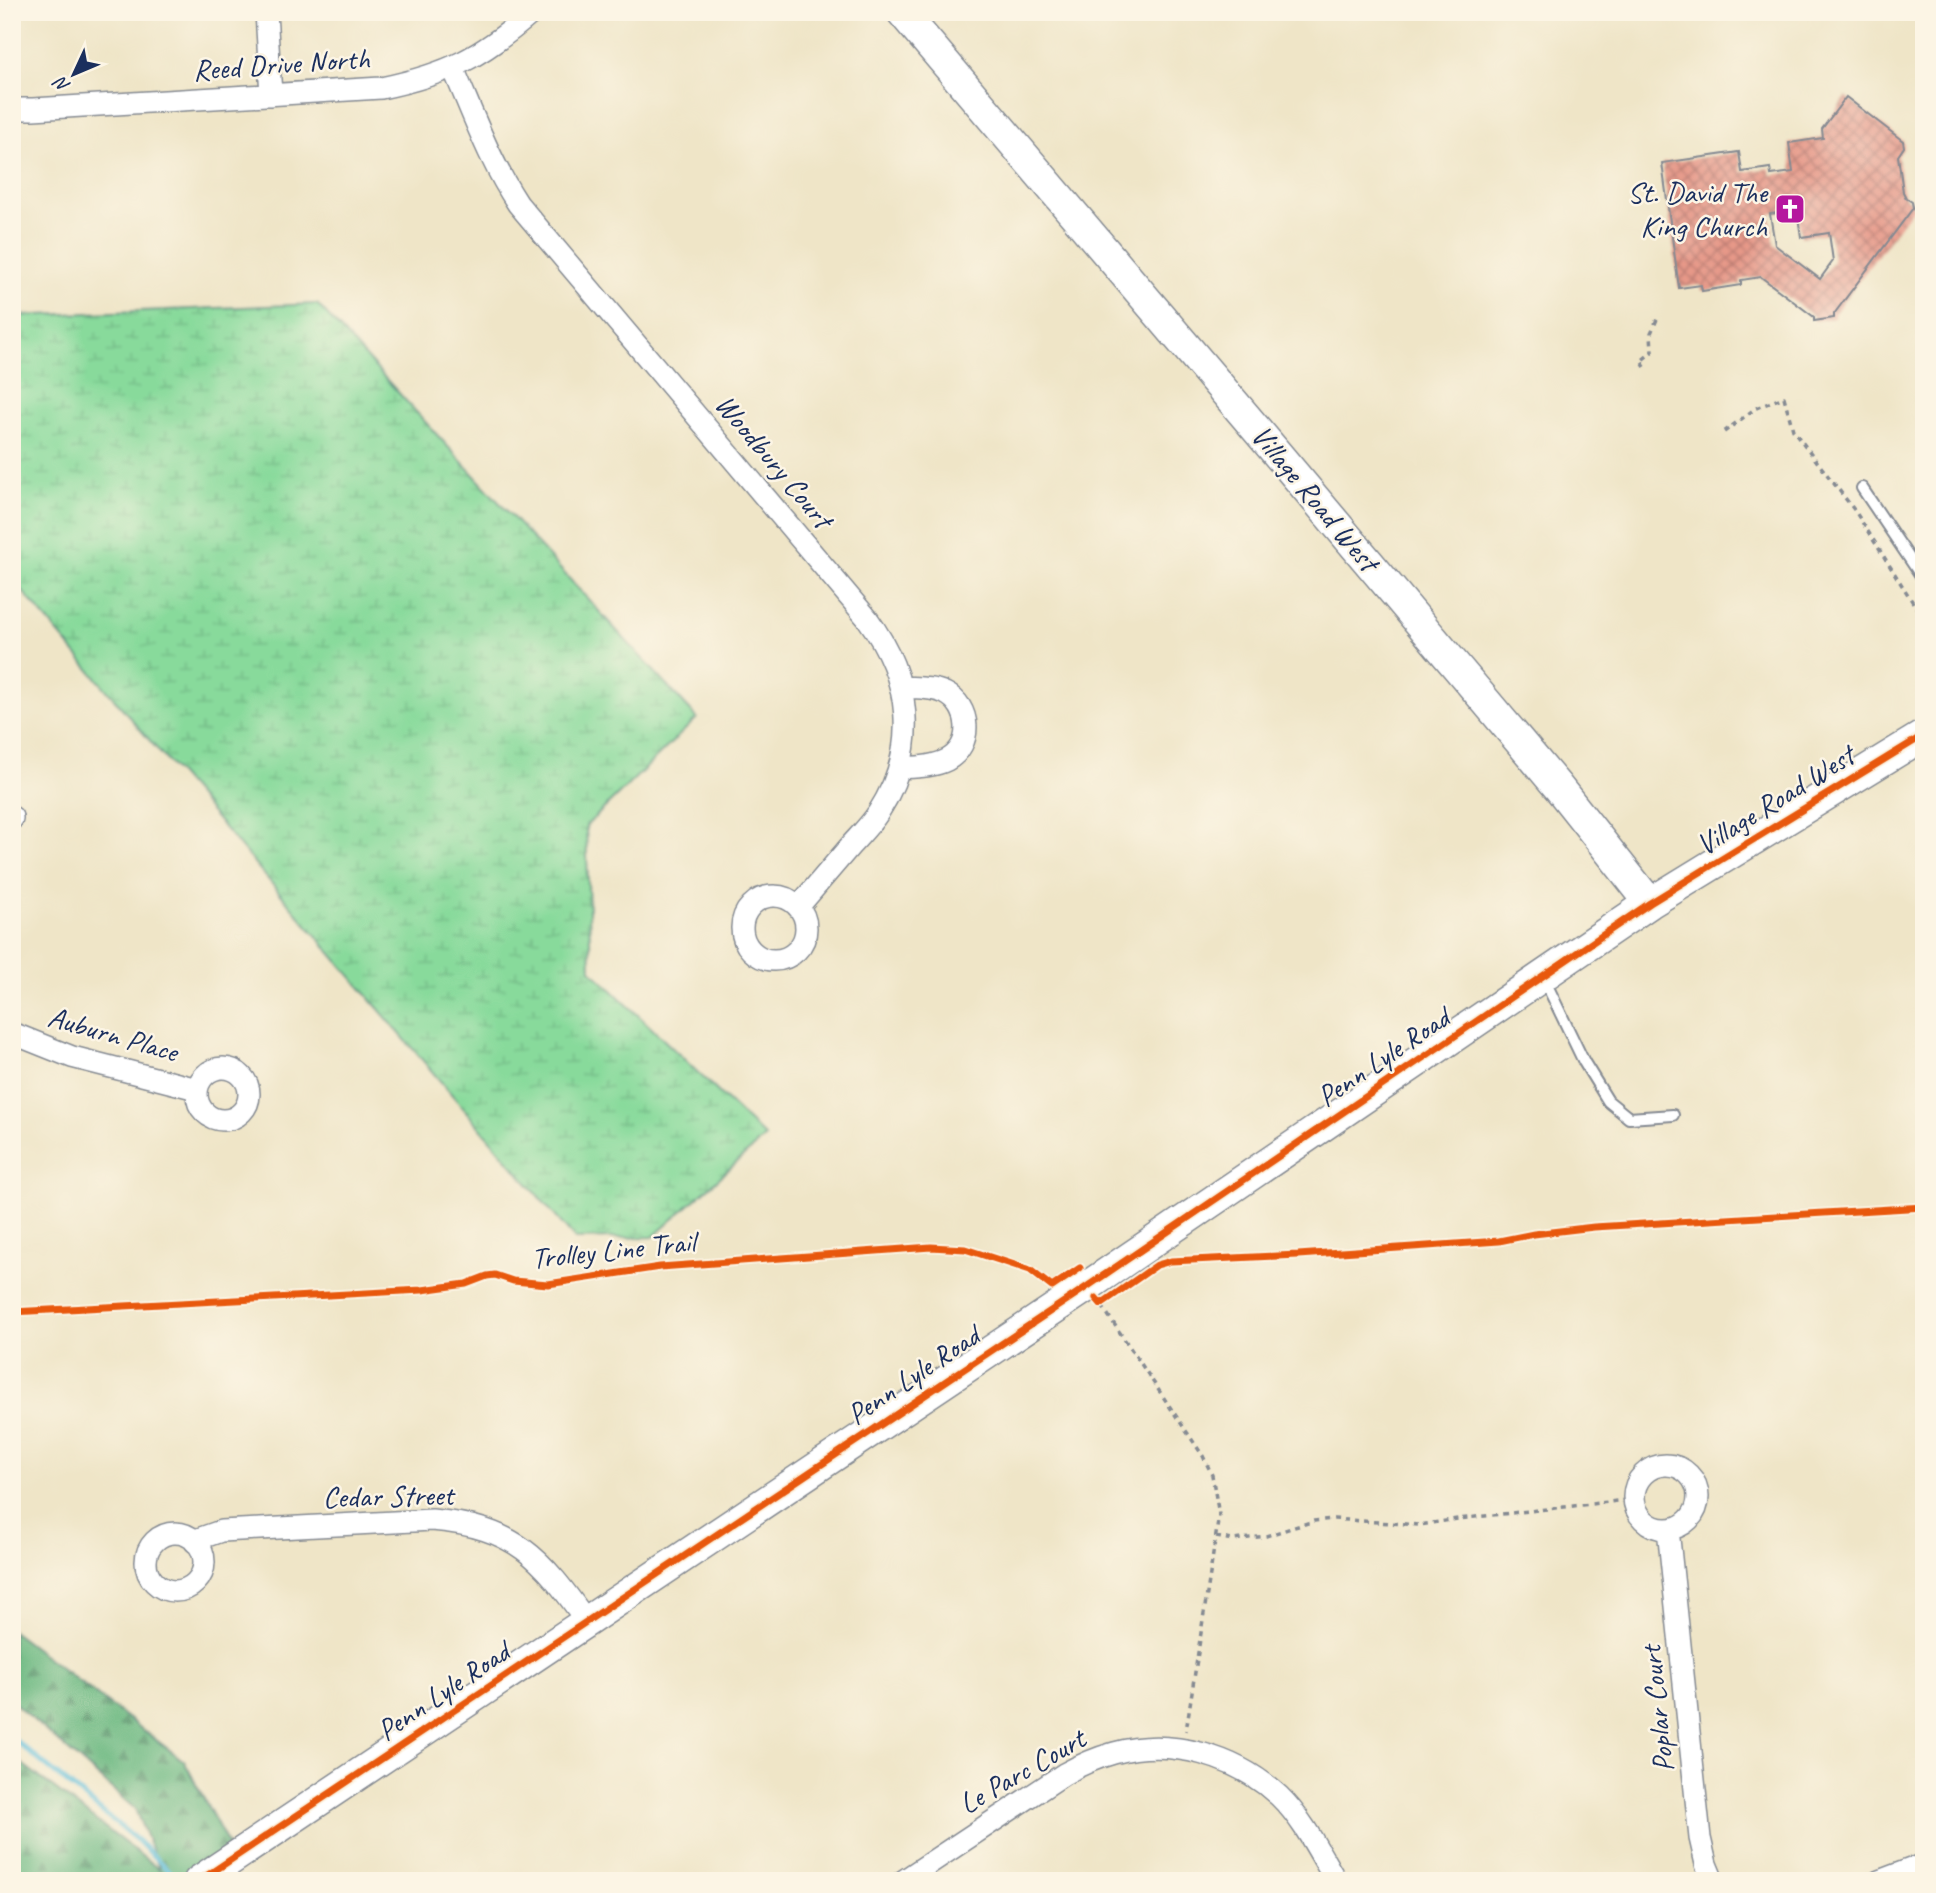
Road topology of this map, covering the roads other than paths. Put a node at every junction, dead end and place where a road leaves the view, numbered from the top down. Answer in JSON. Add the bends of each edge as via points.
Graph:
{"nodes":[{"id":1,"x":266,"y":12,"type":"edge"},
{"id":2,"x":533,"y":12,"type":"edge"},
{"id":3,"x":902,"y":12,"type":"edge"},
{"id":4,"x":453,"y":68,"type":"junction"},
{"id":5,"x":271,"y":95,"type":"junction"},
{"id":6,"x":12,"y":109,"type":"edge"},
{"id":7,"x":1862,"y":488,"type":"dead end"},
{"id":8,"x":1924,"y":580,"type":"edge"},
{"id":9,"x":902,"y":687,"type":"junction"},
{"id":10,"x":1924,"y":735,"type":"edge"},
{"id":11,"x":899,"y":768,"type":"junction"},
{"id":12,"x":1650,"y":903,"type":"junction"},
{"id":13,"x":798,"y":907,"type":"dead end"},
{"id":14,"x":1542,"y":976,"type":"junction"},
{"id":15,"x":12,"y":1033,"type":"edge"},
{"id":16,"x":197,"y":1089,"type":"dead end"},
{"id":17,"x":1673,"y":1115,"type":"dead end"},
{"id":18,"x":1668,"y":1529,"type":"junction"},
{"id":19,"x":195,"y":1542,"type":"dead end"},
{"id":20,"x":587,"y":1622,"type":"junction"},
{"id":21,"x":1924,"y":1864,"type":"edge"},
{"id":22,"x":200,"y":1881,"type":"edge"},
{"id":23,"x":902,"y":1881,"type":"edge"},
{"id":24,"x":1336,"y":1881,"type":"edge"},
{"id":25,"x":1713,"y":1881,"type":"edge"},
{"id":26,"x":1880,"y":1881,"type":"edge"}],
"edges":[{"from":1,"to":5,"type":"street"},
{"from":2,"to":4,"type":"street","name":"Reed Drive North","via":[[483,52]]},
{"from":3,"to":12,"type":"street","name":"Village Road West","via":[[1558,787]]},
{"from":4,"to":5,"type":"street","name":"Reed Drive North","via":[[381,88]]},
{"from":4,"to":9,"type":"street","name":"Woodbury Court","via":[[488,152],[518,204],[867,618],[893,660]]},
{"from":5,"to":6,"type":"street","name":"Reed Drive North"},
{"from":7,"to":8,"type":"lane"},
{"from":9,"to":11,"type":"street","name":"Woodbury Court","via":[[906,715]]},
{"from":9,"to":11,"type":"street","via":[[943,691],[954,698],[962,709],[966,734],[951,758],[939,764]]},
{"from":10,"to":12,"type":"street","name":"Village Road West"},
{"from":11,"to":13,"type":"street","name":"Woodbury Court","via":[[877,815]]},
{"from":12,"to":14,"type":"street","name":"Penn Lyle Road"},
{"from":14,"to":17,"type":"lane","via":[[1608,1101],[1629,1118]]},
{"from":14,"to":20,"type":"street","name":"Penn Lyle Road"},
{"from":15,"to":16,"type":"street","name":"Auburn Place","via":[[72,1057]]},
{"from":18,"to":18,"type":"street","via":[[1689,1520],[1699,1498],[1685,1471],[1663,1465],[1645,1473],[1634,1494],[1636,1509],[1646,1522]]},
{"from":18,"to":25,"type":"street","name":"Poplar Court","via":[[1700,1838]]},
{"from":19,"to":20,"type":"street","name":"Cedar Street","via":[[220,1531],[462,1522],[506,1538],[537,1559]]},
{"from":20,"to":22,"type":"street","name":"Penn Lyle Road"},
{"from":21,"to":26,"type":"street"},
{"from":23,"to":24,"type":"street","name":"Le Parc Court","via":[[1064,1774],[1116,1752],[1146,1748],[1203,1754],[1256,1778],[1300,1820]]}]}
